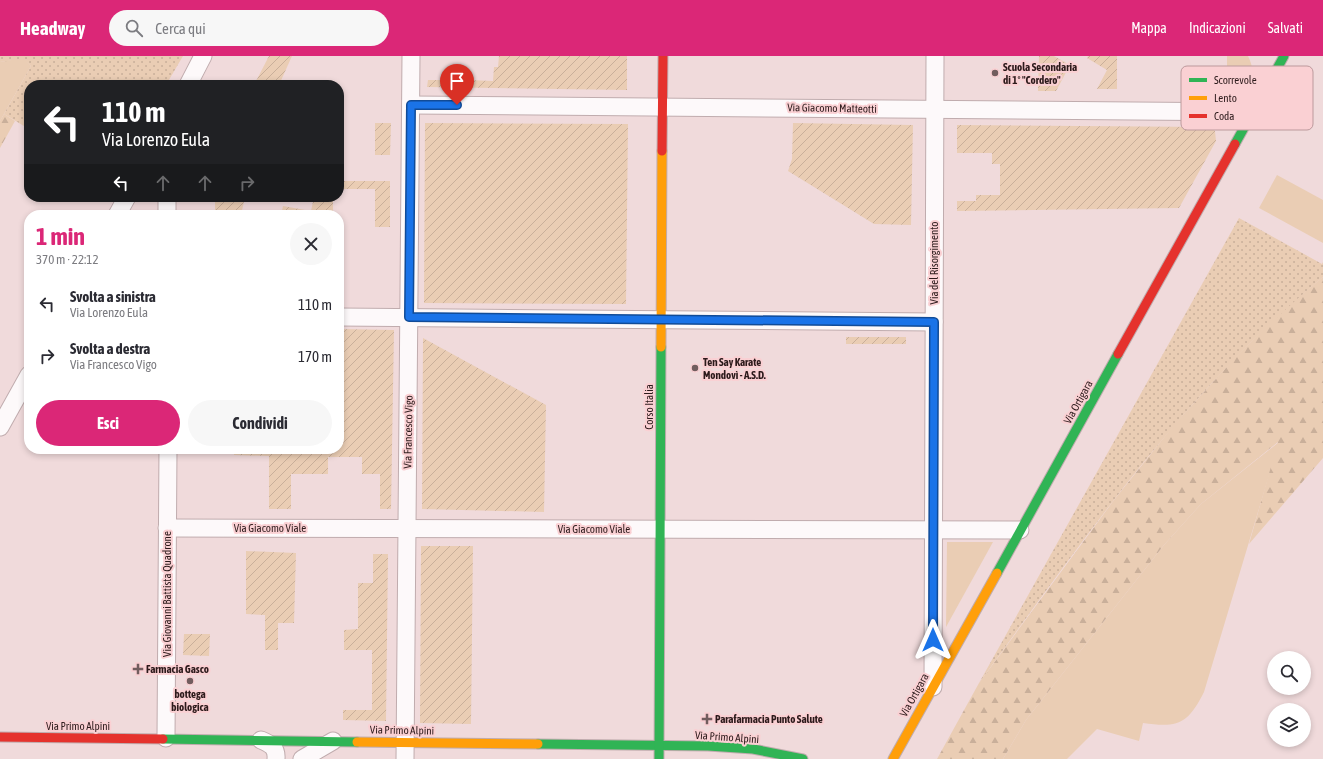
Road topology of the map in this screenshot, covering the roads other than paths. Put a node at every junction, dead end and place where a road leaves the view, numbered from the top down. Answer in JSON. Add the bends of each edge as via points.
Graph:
{"nodes":[{"id":1,"x":203,"y":56,"type":"edge"},
{"id":2,"x":411,"y":56,"type":"edge"},
{"id":3,"x":663,"y":56,"type":"edge"},
{"id":4,"x":935,"y":56,"type":"edge"},
{"id":5,"x":191,"y":80,"type":"edge"},
{"id":6,"x":411,"y":105,"type":"junction"},
{"id":7,"x":663,"y":107,"type":"junction"},
{"id":8,"x":935,"y":109,"type":"junction"},
{"id":9,"x":1181,"y":111,"type":"edge"},
{"id":10,"x":1242,"y":130,"type":"edge"},
{"id":11,"x":344,"y":317,"type":"edge"},
{"id":12,"x":409,"y":317,"type":"junction"},
{"id":13,"x":662,"y":319,"type":"junction"},
{"id":14,"x":934,"y":322,"type":"junction"},
{"id":15,"x":24,"y":384,"type":"edge"},
{"id":16,"x":0,"y":427,"type":"edge"},
{"id":17,"x":168,"y":454,"type":"edge"},
{"id":18,"x":168,"y":528,"type":"junction"},
{"id":19,"x":407,"y":528,"type":"junction"},
{"id":20,"x":661,"y":529,"type":"junction"},
{"id":21,"x":933,"y":530,"type":"junction"},
{"id":22,"x":1020,"y":530,"type":"junction"},
{"id":23,"x":933,"y":687,"type":"junction"},
{"id":24,"x":0,"y":737,"type":"edge"},
{"id":25,"x":166,"y":738,"type":"junction"},
{"id":26,"x":261,"y":740,"type":"junction"},
{"id":27,"x":333,"y":741,"type":"junction"},
{"id":28,"x":405,"y":742,"type":"junction"},
{"id":29,"x":660,"y":746,"type":"junction"},
{"id":30,"x":276,"y":759,"type":"edge"},
{"id":31,"x":302,"y":759,"type":"edge"},
{"id":32,"x":405,"y":759,"type":"edge"},
{"id":33,"x":660,"y":759,"type":"edge"},
{"id":34,"x":803,"y":759,"type":"edge"},
{"id":35,"x":893,"y":759,"type":"edge"}],
"edges":[{"from":1,"to":5,"type":"street"},
{"from":2,"to":6,"type":"street","name":"Via Francesco Vigo"},
{"from":3,"to":7,"type":"street","name":"Corso Italia"},
{"from":4,"to":8,"type":"street","name":"Via del Risorgimento"},
{"from":6,"to":7,"type":"street","name":"Via Giacomo Matteotti"},
{"from":6,"to":12,"type":"street","name":"Via Francesco Vigo"},
{"from":7,"to":8,"type":"street","name":"Via Giacomo Matteotti"},
{"from":7,"to":13,"type":"street","name":"Corso Italia"},
{"from":8,"to":9,"type":"street","name":"Via Giacomo Matteotti"},
{"from":8,"to":14,"type":"street","name":"Via del Risorgimento"},
{"from":10,"to":22,"type":"street","name":"Via Ortigara"},
{"from":11,"to":12,"type":"street"},
{"from":12,"to":13,"type":"street"},
{"from":12,"to":19,"type":"street","name":"Via Francesco Vigo"},
{"from":13,"to":14,"type":"street"},
{"from":13,"to":20,"type":"street","name":"Corso Italia"},
{"from":14,"to":21,"type":"street","name":"Via del Risorgimento"},
{"from":15,"to":16,"type":"street"},
{"from":17,"to":18,"type":"street","name":"Via Giovanni Battista Quadrone"},
{"from":18,"to":19,"type":"street","name":"Via Giacomo Viale"},
{"from":18,"to":25,"type":"street","name":"Via Giovanni Battista Quadrone"},
{"from":19,"to":20,"type":"street","name":"Via Giacomo Viale"},
{"from":19,"to":28,"type":"street","name":"Via Francesco Vigo"},
{"from":20,"to":21,"type":"street","name":"Via Giacomo Viale"},
{"from":20,"to":29,"type":"street","name":"Corso Italia"},
{"from":21,"to":22,"type":"street","name":"Via Giacomo Viale"},
{"from":21,"to":23,"type":"street","name":"Via del Risorgimento"},
{"from":22,"to":23,"type":"street","name":"Via Ortigara"},
{"from":23,"to":35,"type":"street","name":"Via Ortigara"},
{"from":24,"to":25,"type":"street","name":"Via Primo Alpini"},
{"from":25,"to":26,"type":"street","name":"Via Primo Alpini"},
{"from":26,"to":27,"type":"street","name":"Via Primo Alpini"},
{"from":26,"to":30,"type":"street","via":[[275,750]]},
{"from":27,"to":28,"type":"street","name":"Via Primo Alpini"},
{"from":27,"to":31,"type":"street"},
{"from":28,"to":29,"type":"street","name":"Via Primo Alpini"},
{"from":28,"to":32,"type":"street","name":"Via Francesco Vigo"},
{"from":29,"to":33,"type":"street","name":"Corso Italia"},
{"from":29,"to":34,"type":"street","name":"Via Primo Alpini","via":[[730,747]]}]}
